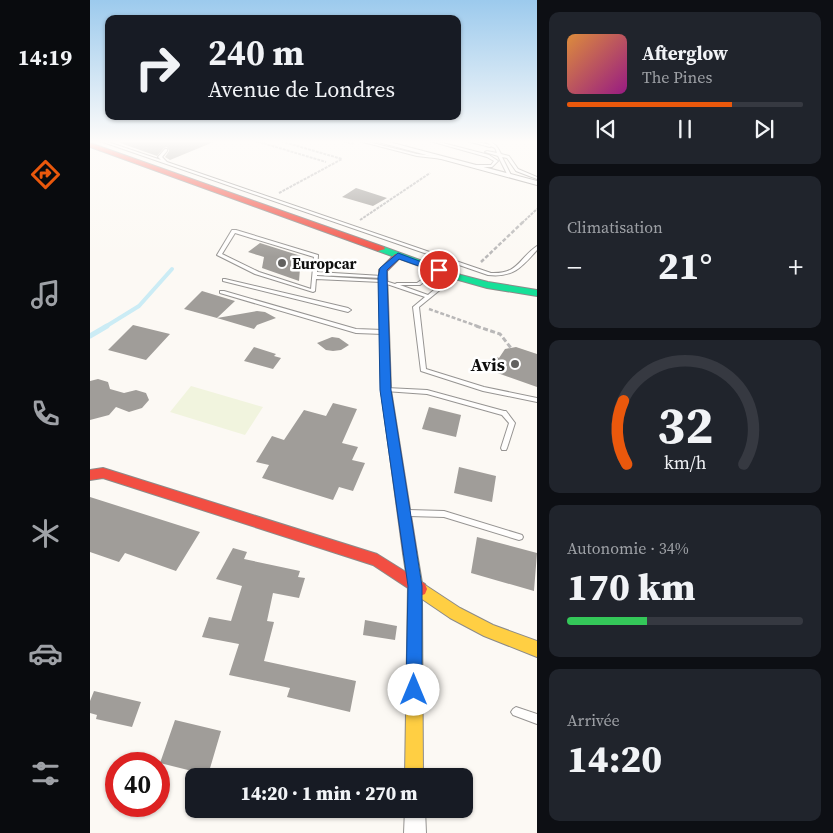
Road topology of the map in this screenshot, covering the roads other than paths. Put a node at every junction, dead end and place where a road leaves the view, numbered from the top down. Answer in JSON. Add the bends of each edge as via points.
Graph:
{"nodes":[{"id":1,"x":187,"y":180,"type":"edge"},
{"id":2,"x":217,"y":180,"type":"edge"},
{"id":3,"x":537,"y":247,"type":"edge"},
{"id":4,"x":398,"y":256,"type":"junction"},
{"id":5,"x":314,"y":275,"type":"junction"},
{"id":6,"x":427,"y":277,"type":"dead end"},
{"id":7,"x":225,"y":280,"type":"dead end"},
{"id":8,"x":386,"y":281,"type":"junction"},
{"id":9,"x":444,"y":284,"type":"dead end"},
{"id":10,"x":302,"y":287,"type":"junction"},
{"id":11,"x":222,"y":292,"type":"dead end"},
{"id":12,"x":537,"y":292,"type":"edge"},
{"id":13,"x":429,"y":297,"type":"junction"},
{"id":14,"x":300,"y":298,"type":"junction"},
{"id":15,"x":348,"y":310,"type":"dead end"},
{"id":16,"x":383,"y":332,"type":"junction"},
{"id":17,"x":386,"y":390,"type":"junction"},
{"id":18,"x":537,"y":400,"type":"edge"},
{"id":19,"x":504,"y":448,"type":"dead end"},
{"id":20,"x":90,"y":474,"type":"edge"},
{"id":21,"x":404,"y":513,"type":"junction"},
{"id":22,"x":519,"y":537,"type":"dead end"},
{"id":23,"x":415,"y":586,"type":"junction"},
{"id":24,"x":537,"y":649,"type":"edge"},
{"id":25,"x":516,"y":712,"type":"dead end"},
{"id":26,"x":537,"y":719,"type":"edge"},
{"id":27,"x":414,"y":768,"type":"edge"},
{"id":28,"x":415,"y":818,"type":"edge"},
{"id":29,"x":415,"y":833,"type":"edge"}],
"edges":[{"from":1,"to":4,"type":"street"},
{"from":2,"to":3,"type":"lane","via":[[472,269],[498,275],[514,271]]},
{"from":4,"to":8,"type":"street","via":[[383,270]]},
{"from":4,"to":12,"type":"street","via":[[473,282]]},
{"from":5,"to":8,"type":"lane"},
{"from":5,"to":10,"type":"lane","via":[[313,291]]},
{"from":5,"to":10,"type":"lane","via":[[316,256],[234,231],[219,255],[257,273]]},
{"from":6,"to":8,"type":"lane","via":[[418,284]]},
{"from":7,"to":14,"type":"lane"},
{"from":8,"to":13,"type":"lane"},
{"from":8,"to":16,"type":"street"},
{"from":9,"to":13,"type":"lane"},
{"from":10,"to":14,"type":"lane"},
{"from":11,"to":16,"type":"lane","via":[[356,331]]},
{"from":13,"to":18,"type":"lane","via":[[416,307],[423,370],[483,389]]},
{"from":14,"to":15,"type":"lane"},
{"from":16,"to":17,"type":"street"},
{"from":17,"to":19,"type":"lane","via":[[427,392],[504,413],[512,423]]},
{"from":17,"to":21,"type":"street"},
{"from":20,"to":23,"type":"street","via":[[103,473],[377,560]]},
{"from":21,"to":22,"type":"lane","via":[[444,514]]},
{"from":21,"to":23,"type":"street"},
{"from":23,"to":24,"type":"street","via":[[489,631]]},
{"from":23,"to":27,"type":"street"},
{"from":25,"to":26,"type":"lane"},
{"from":28,"to":29,"type":"street"}]}
